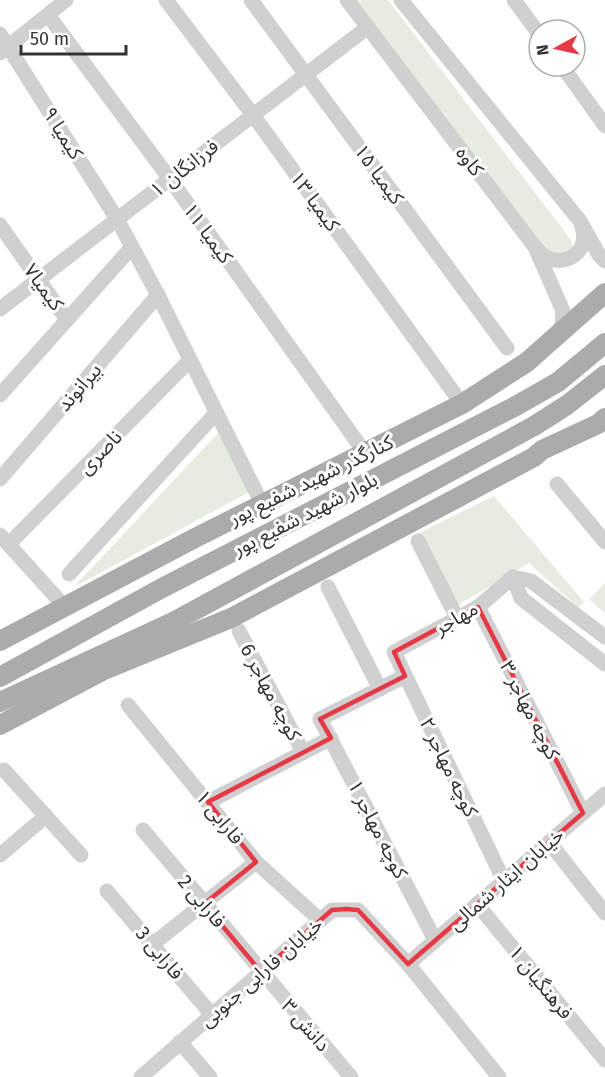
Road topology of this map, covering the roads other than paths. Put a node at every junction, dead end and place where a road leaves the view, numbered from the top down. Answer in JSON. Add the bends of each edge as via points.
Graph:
{"nodes":[{"id":1,"x":66,"y":0,"type":"edge"},
{"id":2,"x":166,"y":0,"type":"edge"},
{"id":3,"x":251,"y":0,"type":"edge"},
{"id":4,"x":346,"y":0,"type":"edge"},
{"id":5,"x":401,"y":0,"type":"edge"},
{"id":6,"x":514,"y":0,"type":"edge"},
{"id":7,"x":48,"y":15,"type":"junction"},
{"id":8,"x":527,"y":18,"type":"edge"},
{"id":9,"x":368,"y":27,"type":"junction"},
{"id":10,"x":3,"y":45,"type":"edge"},
{"id":11,"x":306,"y":75,"type":"junction"},
{"id":12,"x":571,"y":78,"type":"edge"},
{"id":13,"x":253,"y":115,"type":"junction"},
{"id":14,"x":605,"y":126,"type":"edge"},
{"id":15,"x":170,"y":179,"type":"junction"},
{"id":16,"x":117,"y":219,"type":"junction"},
{"id":17,"x":580,"y":221,"type":"junction"},
{"id":18,"x":0,"y":225,"type":"edge"},
{"id":19,"x":535,"y":247,"type":"junction"},
{"id":20,"x":132,"y":248,"type":"junction"},
{"id":21,"x":605,"y":261,"type":"edge"},
{"id":22,"x":39,"y":280,"type":"junction"},
{"id":23,"x":605,"y":293,"type":"edge"},
{"id":24,"x":158,"y":295,"type":"junction"},
{"id":25,"x":0,"y":309,"type":"edge"},
{"id":26,"x":67,"y":320,"type":"junction"},
{"id":27,"x":557,"y":336,"type":"junction"},
{"id":28,"x":605,"y":344,"type":"edge"},
{"id":29,"x":507,"y":348,"type":"dead end"},
{"id":30,"x":190,"y":360,"type":"junction"},
{"id":31,"x":605,"y":375,"type":"edge"},
{"id":32,"x":0,"y":395,"type":"edge"},
{"id":33,"x":462,"y":404,"type":"junction"},
{"id":34,"x":216,"y":413,"type":"junction"},
{"id":35,"x":603,"y":421,"type":"edge"},
{"id":36,"x":543,"y":450,"type":"junction"},
{"id":37,"x":365,"y":453,"type":"junction"},
{"id":38,"x":0,"y":479,"type":"edge"},
{"id":39,"x":557,"y":484,"type":"dead end"},
{"id":40,"x":262,"y":504,"type":"junction"},
{"id":41,"x":322,"y":506,"type":"junction"},
{"id":42,"x":363,"y":517,"type":"junction"},
{"id":43,"x":4,"y":540,"type":"edge"},
{"id":44,"x":418,"y":541,"type":"dead end"},
{"id":45,"x":605,"y":542,"type":"edge"},
{"id":46,"x":69,"y":574,"type":"dead end"},
{"id":47,"x":513,"y":577,"type":"junction"},
{"id":48,"x":328,"y":587,"type":"dead end"},
{"id":49,"x":162,"y":588,"type":"junction"},
{"id":50,"x":65,"y":607,"type":"junction"},
{"id":51,"x":478,"y":607,"type":"junction"},
{"id":52,"x":457,"y":618,"type":"junction"},
{"id":53,"x":102,"y":620,"type":"junction"},
{"id":54,"x":176,"y":621,"type":"junction"},
{"id":55,"x":239,"y":631,"type":"dead end"},
{"id":56,"x":603,"y":636,"type":"edge"},
{"id":57,"x":0,"y":641,"type":"edge"},
{"id":58,"x":114,"y":650,"type":"junction"},
{"id":59,"x":588,"y":651,"type":"junction"},
{"id":60,"x":394,"y":652,"type":"joint"},
{"id":61,"x":605,"y":664,"type":"edge"},
{"id":62,"x":405,"y":676,"type":"junction"},
{"id":63,"x":0,"y":677,"type":"edge"},
{"id":64,"x":380,"y":689,"type":"junction"},
{"id":65,"x":0,"y":702,"type":"edge"},
{"id":66,"x":128,"y":705,"type":"dead end"},
{"id":67,"x":0,"y":725,"type":"edge"},
{"id":68,"x":331,"y":738,"type":"junction"},
{"id":69,"x":303,"y":752,"type":"junction"},
{"id":70,"x":4,"y":770,"type":"dead end"},
{"id":71,"x":605,"y":794,"type":"edge"},
{"id":72,"x":208,"y":802,"type":"junction"},
{"id":73,"x":583,"y":813,"type":"junction"},
{"id":74,"x":46,"y":816,"type":"junction"},
{"id":75,"x":143,"y":830,"type":"dead end"},
{"id":76,"x":549,"y":842,"type":"junction"},
{"id":77,"x":0,"y":855,"type":"edge"},
{"id":78,"x":81,"y":855,"type":"dead end"},
{"id":79,"x":256,"y":862,"type":"junction"},
{"id":80,"x":504,"y":881,"type":"junction"},
{"id":81,"x":107,"y":891,"type":"dead end"},
{"id":82,"x":204,"y":904,"type":"junction"},
{"id":83,"x":477,"y":904,"type":"junction"},
{"id":84,"x":605,"y":913,"type":"edge"},
{"id":85,"x":321,"y":920,"type":"junction"},
{"id":86,"x":435,"y":940,"type":"junction"},
{"id":87,"x":153,"y":944,"type":"junction"},
{"id":88,"x":408,"y":964,"type":"junction"},
{"id":89,"x":261,"y":972,"type":"junction"},
{"id":90,"x":212,"y":1015,"type":"junction"},
{"id":91,"x":180,"y":1042,"type":"junction"},
{"id":92,"x":605,"y":1060,"type":"edge"},
{"id":93,"x":141,"y":1077,"type":"edge"},
{"id":94,"x":210,"y":1077,"type":"edge"},
{"id":95,"x":351,"y":1077,"type":"edge"},
{"id":96,"x":499,"y":1077,"type":"edge"}],
"edges":[{"from":1,"to":7,"type":"street"},
{"from":2,"to":13,"type":"street","name":"کیمیا ۱۳"},
{"from":3,"to":11,"type":"street","name":"کیمیا ۱۵"},
{"from":4,"to":9,"type":"street","name":"کاوه"},
{"from":5,"to":17,"type":"street"},
{"from":6,"to":8,"type":"street"},
{"from":7,"to":10,"type":"street"},
{"from":7,"to":15,"type":"street","name":"کیمیا ۱۱"},
{"from":9,"to":11,"type":"street","name":"فرزانگان ۱"},
{"from":9,"to":19,"type":"street","name":"کاوه"},
{"from":10,"to":16,"type":"street","name":"کیمیا ۹"},
{"from":11,"to":13,"type":"street","name":"فرزانگان ۱"},
{"from":11,"to":29,"type":"street","name":"کیمیا ۱۵"},
{"from":12,"to":14,"type":"street"},
{"from":13,"to":15,"type":"street","name":"فرزانگان ۱"},
{"from":13,"to":33,"type":"street","name":"کیمیا ۱۳"},
{"from":15,"to":16,"type":"street","name":"فرزانگان ۱"},
{"from":15,"to":37,"type":"street","name":"کیمیا ۱۱"},
{"from":16,"to":20,"type":"street"},
{"from":16,"to":22,"type":"street","name":"فرزانگان ۱"},
{"from":17,"to":19,"type":"street","via":[[583,242],[571,258],[551,260]]},
{"from":17,"to":21,"type":"street"},
{"from":18,"to":22,"type":"street","name":"کیمیا۷"},
{"from":19,"to":27,"type":"street","name":"کاوه","via":[[563,310]]},
{"from":20,"to":24,"type":"street"},
{"from":20,"to":26,"type":"street"},
{"from":22,"to":25,"type":"street","name":"فرزانگان ۱"},
{"from":22,"to":26,"type":"street","name":"کیمیا۷"},
{"from":23,"to":27,"type":"main road","name":"کنارگذر شهید شفیع پور"},
{"from":24,"to":30,"type":"street"},
{"from":24,"to":38,"type":"street","name":"بیرانوند"},
{"from":26,"to":32,"type":"street"},
{"from":27,"to":33,"type":"main road","name":"کنارگذر شهید شفیع پور","via":[[527,362]]},
{"from":28,"to":41,"type":"main road","name":"بلوار شهید شفیع پور","via":[[558,382],[504,413]]},
{"from":30,"to":34,"type":"street"},
{"from":30,"to":43,"type":"street","name":"ناصری"},
{"from":31,"to":42,"type":"main road","name":"بلوار شهید شفیع پور","via":[[534,426]]},
{"from":33,"to":37,"type":"main road","name":"کنارگذر شهید شفیع پور"},
{"from":33,"to":41,"type":"main road","via":[[446,422],[350,480]]},
{"from":34,"to":40,"type":"street"},
{"from":34,"to":46,"type":"street"},
{"from":35,"to":36,"type":"main road"},
{"from":36,"to":42,"type":"main road","via":[[502,463],[413,504]]},
{"from":36,"to":67,"type":"main road","via":[[231,618],[104,670]]},
{"from":37,"to":40,"type":"main road","name":"کنارگذر شهید شفیع پور"},
{"from":39,"to":45,"type":"street"},
{"from":40,"to":50,"type":"main road","name":"کنارگذر شهید شفیع پور"},
{"from":41,"to":49,"type":"main road","name":"بلوار شهید شفیع پور"},
{"from":42,"to":54,"type":"main road","name":"بلوار شهید شفیع پور"},
{"from":43,"to":50,"type":"street"},
{"from":44,"to":52,"type":"street"},
{"from":47,"to":51,"type":"street","name":"مهاجر"},
{"from":47,"to":56,"type":"street","via":[[531,581]]},
{"from":47,"to":59,"type":"street","via":[[521,598]]},
{"from":48,"to":64,"type":"street"},
{"from":49,"to":53,"type":"main road","name":"بلوار شهید شفیع پور"},
{"from":49,"to":54,"type":"main road","via":[[157,609],[163,617]]},
{"from":50,"to":57,"type":"main road","name":"کنارگذر شهید شفیع پور"},
{"from":51,"to":52,"type":"street","name":"مهاجر"},
{"from":51,"to":73,"type":"street","name":"کوچه مهاجر ۳"},
{"from":52,"to":60,"type":"street","name":"مهاجر"},
{"from":53,"to":58,"type":"main road","via":[[121,620],[124,632]]},
{"from":53,"to":63,"type":"main road","name":"بلوار شهید شفیع پور"},
{"from":54,"to":58,"type":"main road","name":"بلوار شهید شفیع پور"},
{"from":55,"to":69,"type":"street","name":"کوچه مهاجر 6"},
{"from":56,"to":59,"type":"street"},
{"from":58,"to":65,"type":"main road","name":"بلوار شهید شفیع پور"},
{"from":59,"to":61,"type":"street"},
{"from":60,"to":62,"type":"street","name":"کوچه مهاجر ۲"},
{"from":62,"to":64,"type":"street"},
{"from":62,"to":80,"type":"street","name":"کوچه مهاجر ۲"},
{"from":64,"to":68,"type":"street","name":"کوچه مهاجر ۱","via":[[320,719]]},
{"from":66,"to":72,"type":"street","name":"فارابی ۱"},
{"from":68,"to":69,"type":"street"},
{"from":68,"to":86,"type":"street","name":"کوچه مهاجر ۱"},
{"from":69,"to":72,"type":"street"},
{"from":70,"to":74,"type":"street"},
{"from":71,"to":73,"type":"street","name":"خیابان ایثار شمالی"},
{"from":72,"to":79,"type":"street","name":"فارابی ۱"},
{"from":73,"to":76,"type":"street","name":"خیابان ایثار شمالی"},
{"from":74,"to":77,"type":"street"},
{"from":74,"to":78,"type":"street"},
{"from":75,"to":82,"type":"street","name":"فارابی 2"},
{"from":76,"to":80,"type":"street","name":"خیابان ایثار شمالی"},
{"from":76,"to":84,"type":"street"},
{"from":79,"to":82,"type":"street"},
{"from":79,"to":85,"type":"street","name":"فارابی ۱"},
{"from":80,"to":83,"type":"street","name":"خیابان ایثار شمالی"},
{"from":81,"to":87,"type":"street","name":"فارابی 3"},
{"from":82,"to":87,"type":"street"},
{"from":82,"to":89,"type":"street","name":"فارابی 2"},
{"from":83,"to":86,"type":"street","name":"خیابان ایثار شمالی"},
{"from":83,"to":92,"type":"street","name":"فرهنگیان ۱"},
{"from":85,"to":88,"type":"street","name":"خیابان فارابی جنوبی","via":[[332,910],[358,910]]},
{"from":85,"to":89,"type":"street","name":"خیابان فارابی جنوبی"},
{"from":86,"to":88,"type":"street","name":"خیابان ایثار شمالی"},
{"from":87,"to":90,"type":"street","name":"فارابی 3"},
{"from":88,"to":96,"type":"street","name":"خیابان فارابی جنوبی"},
{"from":89,"to":90,"type":"street","name":"خیابان فارابی جنوبی"},
{"from":89,"to":95,"type":"street","name":"دانش ۳"},
{"from":90,"to":91,"type":"street","name":"خیابان فارابی جنوبی"},
{"from":91,"to":93,"type":"street","name":"خیابان فارابی جنوبی"},
{"from":91,"to":94,"type":"street"}]}
